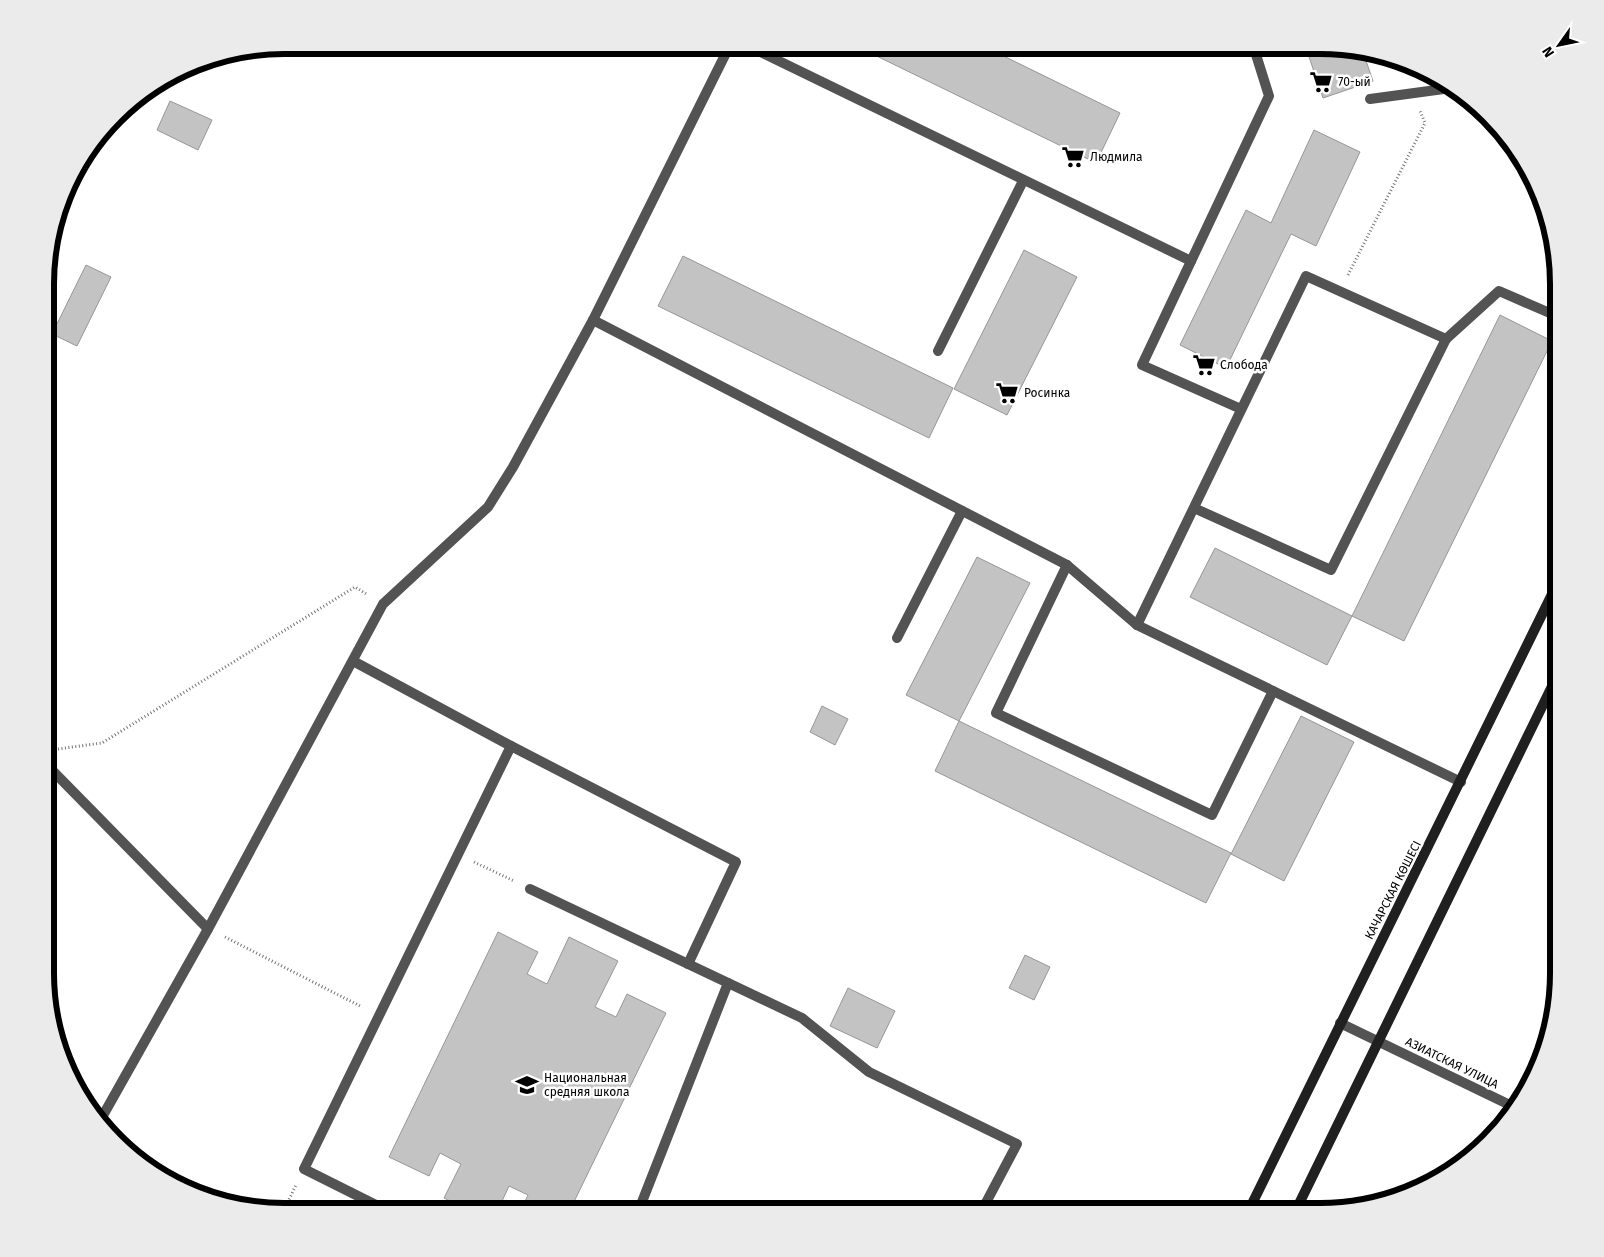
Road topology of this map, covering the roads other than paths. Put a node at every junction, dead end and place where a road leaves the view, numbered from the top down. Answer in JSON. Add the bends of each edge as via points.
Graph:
{"nodes":[{"id":1,"x":726,"y":54,"type":"edge"},
{"id":2,"x":764,"y":54,"type":"edge"},
{"id":3,"x":1256,"y":54,"type":"edge"},
{"id":4,"x":1443,"y":89,"type":"edge"},
{"id":5,"x":1370,"y":99,"type":"dead end"},
{"id":6,"x":1023,"y":181,"type":"junction"},
{"id":7,"x":1191,"y":261,"type":"junction"},
{"id":8,"x":1550,"y":313,"type":"edge"},
{"id":9,"x":593,"y":320,"type":"junction"},
{"id":10,"x":1446,"y":340,"type":"junction"},
{"id":11,"x":938,"y":351,"type":"dead end"},
{"id":12,"x":1241,"y":409,"type":"junction"},
{"id":13,"x":1194,"y":508,"type":"junction"},
{"id":14,"x":962,"y":511,"type":"junction"},
{"id":15,"x":1067,"y":565,"type":"junction"},
{"id":16,"x":1550,"y":599,"type":"edge"},
{"id":17,"x":1137,"y":625,"type":"junction"},
{"id":18,"x":897,"y":638,"type":"dead end"},
{"id":19,"x":353,"y":661,"type":"junction"},
{"id":20,"x":1550,"y":690,"type":"edge"},
{"id":21,"x":1272,"y":691,"type":"junction"},
{"id":22,"x":510,"y":746,"type":"junction"},
{"id":23,"x":54,"y":772,"type":"edge"},
{"id":24,"x":1461,"y":782,"type":"junction"},
{"id":25,"x":530,"y":889,"type":"road end"},
{"id":26,"x":208,"y":929,"type":"junction"},
{"id":27,"x":688,"y":964,"type":"junction"},
{"id":28,"x":728,"y":983,"type":"junction"},
{"id":29,"x":1340,"y":1023,"type":"junction"},
{"id":30,"x":1378,"y":1041,"type":"junction"},
{"id":31,"x":1509,"y":1105,"type":"edge"},
{"id":32,"x":103,"y":1115,"type":"edge"},
{"id":33,"x":372,"y":1203,"type":"edge"},
{"id":34,"x":642,"y":1203,"type":"edge"},
{"id":35,"x":986,"y":1203,"type":"edge"},
{"id":36,"x":1252,"y":1203,"type":"edge"},
{"id":37,"x":1298,"y":1203,"type":"edge"}],
"edges":[{"from":1,"to":9,"type":"street"},
{"from":2,"to":6,"type":"street"},
{"from":3,"to":7,"type":"street","via":[[1269,96]]},
{"from":4,"to":5,"type":"street"},
{"from":6,"to":7,"type":"street"},
{"from":6,"to":11,"type":"street"},
{"from":7,"to":12,"type":"street","via":[[1142,365]]},
{"from":8,"to":10,"type":"street","via":[[1499,291]]},
{"from":9,"to":14,"type":"street"},
{"from":9,"to":19,"type":"street","via":[[488,507],[383,604]]},
{"from":10,"to":12,"type":"street","via":[[1306,276]]},
{"from":10,"to":13,"type":"street","via":[[1331,570]]},
{"from":12,"to":13,"type":"street"},
{"from":13,"to":17,"type":"street"},
{"from":14,"to":15,"type":"street"},
{"from":14,"to":18,"type":"street"},
{"from":15,"to":17,"type":"street"},
{"from":15,"to":21,"type":"street","via":[[996,713],[1212,815]]},
{"from":16,"to":24,"type":"main road","name":"КАЧАРСКАЯ КӨШЕСІ"},
{"from":17,"to":21,"type":"street"},
{"from":19,"to":22,"type":"street"},
{"from":19,"to":26,"type":"street"},
{"from":20,"to":30,"type":"main road"},
{"from":21,"to":24,"type":"street"},
{"from":22,"to":27,"type":"street","via":[[736,862]]},
{"from":22,"to":33,"type":"street","via":[[304,1169]]},
{"from":23,"to":26,"type":"street"},
{"from":24,"to":29,"type":"main road","name":"КАЧАРСКАЯ КӨШЕСІ"},
{"from":25,"to":27,"type":"street"},
{"from":26,"to":32,"type":"street"},
{"from":27,"to":28,"type":"street"},
{"from":28,"to":34,"type":"street"},
{"from":28,"to":35,"type":"street","via":[[802,1018],[869,1072],[1017,1144]]},
{"from":29,"to":30,"type":"street","name":"АЗИАТСКАЯ УЛИЦА"},
{"from":29,"to":36,"type":"main road","name":"КАЧАРСКАЯ КӨШЕСІ"},
{"from":30,"to":31,"type":"street","name":"АЗИАТСКАЯ УЛИЦА"},
{"from":30,"to":37,"type":"main road"}]}
